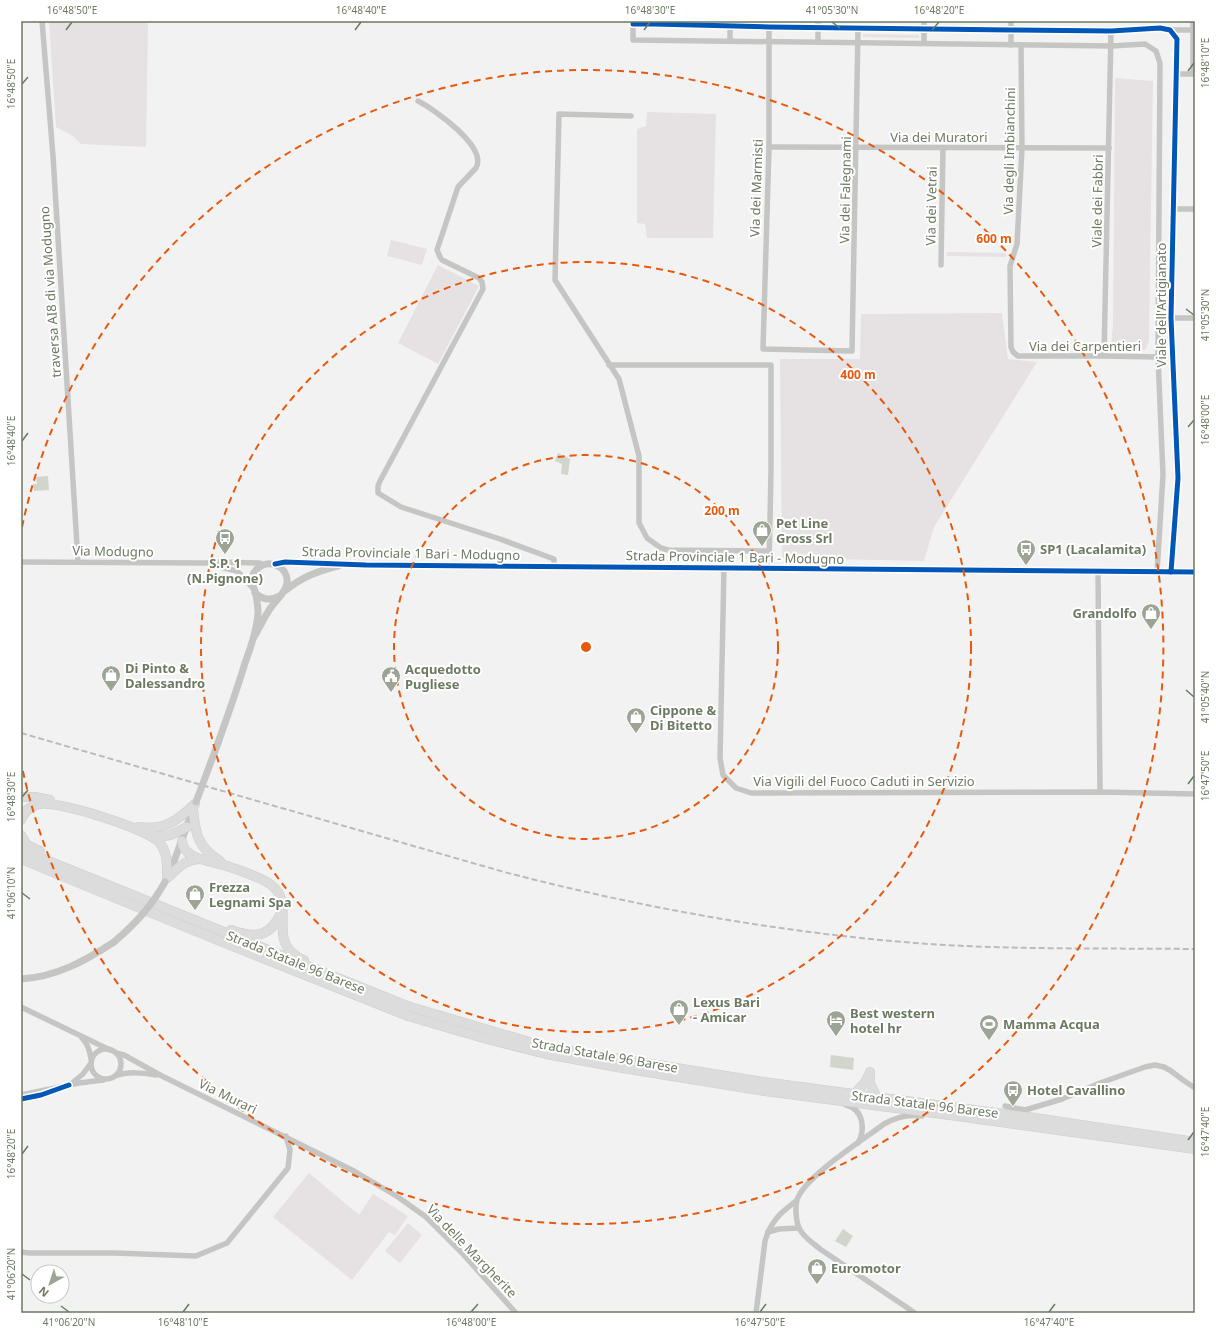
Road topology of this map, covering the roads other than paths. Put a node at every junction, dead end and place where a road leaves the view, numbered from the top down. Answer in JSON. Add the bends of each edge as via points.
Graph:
{"nodes":[{"id":1,"x":42,"y":21,"type":"edge"},
{"id":2,"x":818,"y":21,"type":"edge"},
{"id":3,"x":924,"y":21,"type":"edge"},
{"id":4,"x":1011,"y":21,"type":"edge"},
{"id":5,"x":1193,"y":21,"type":"edge"},
{"id":6,"x":633,"y":23,"type":"edge"},
{"id":7,"x":730,"y":24,"type":"edge"},
{"id":8,"x":769,"y":28,"type":"junction"},
{"id":9,"x":817,"y":28,"type":"junction"},
{"id":10,"x":858,"y":29,"type":"junction"},
{"id":11,"x":924,"y":29,"type":"junction"},
{"id":12,"x":1011,"y":30,"type":"junction"},
{"id":13,"x":1170,"y":30,"type":"junction"},
{"id":14,"x":1193,"y":30,"type":"junction"},
{"id":15,"x":1111,"y":31,"type":"junction"},
{"id":16,"x":730,"y":40,"type":"junction"},
{"id":17,"x":769,"y":42,"type":"junction"},
{"id":18,"x":818,"y":42,"type":"junction"},
{"id":19,"x":858,"y":43,"type":"junction"},
{"id":20,"x":924,"y":43,"type":"junction"},
{"id":21,"x":1011,"y":45,"type":"junction"},
{"id":22,"x":1021,"y":45,"type":"junction"},
{"id":23,"x":1111,"y":46,"type":"junction"},
{"id":24,"x":1176,"y":74,"type":"junction"},
{"id":25,"x":1194,"y":74,"type":"edge"},
{"id":26,"x":418,"y":101,"type":"dead end"},
{"id":27,"x":631,"y":116,"type":"dead end"},
{"id":28,"x":769,"y":147,"type":"junction"},
{"id":29,"x":857,"y":147,"type":"junction"},
{"id":30,"x":943,"y":148,"type":"junction"},
{"id":31,"x":1022,"y":148,"type":"junction"},
{"id":32,"x":1110,"y":148,"type":"junction"},
{"id":33,"x":1173,"y":209,"type":"junction"},
{"id":34,"x":1195,"y":209,"type":"edge"},
{"id":35,"x":942,"y":265,"type":"dead end"},
{"id":36,"x":1171,"y":318,"type":"junction"},
{"id":37,"x":1195,"y":318,"type":"edge"},
{"id":38,"x":852,"y":351,"type":"joint"},
{"id":39,"x":1013,"y":352,"type":"joint"},
{"id":40,"x":1104,"y":356,"type":"junction"},
{"id":41,"x":1158,"y":357,"type":"junction"},
{"id":42,"x":609,"y":365,"type":"junction"},
{"id":43,"x":768,"y":551,"type":"junction"},
{"id":44,"x":21,"y":562,"type":"edge"},
{"id":45,"x":78,"y":562,"type":"junction"},
{"id":46,"x":204,"y":563,"type":"junction"},
{"id":47,"x":275,"y":564,"type":"junction"},
{"id":48,"x":263,"y":565,"type":"junction"},
{"id":49,"x":346,"y":565,"type":"junction"},
{"id":50,"x":554,"y":567,"type":"junction"},
{"id":51,"x":724,"y":568,"type":"junction"},
{"id":52,"x":769,"y":568,"type":"junction"},
{"id":53,"x":1098,"y":571,"type":"junction"},
{"id":54,"x":1156,"y":572,"type":"junction"},
{"id":55,"x":1171,"y":572,"type":"junction"},
{"id":56,"x":1195,"y":572,"type":"edge"},
{"id":57,"x":254,"y":590,"type":"junction"},
{"id":58,"x":282,"y":594,"type":"junction"},
{"id":59,"x":254,"y":637,"type":"junction"},
{"id":60,"x":1100,"y":792,"type":"junction"},
{"id":61,"x":1195,"y":794,"type":"edge"},
{"id":62,"x":21,"y":798,"type":"edge"},
{"id":63,"x":195,"y":805,"type":"junction"},
{"id":64,"x":70,"y":808,"type":"junction"},
{"id":65,"x":21,"y":820,"type":"edge"},
{"id":66,"x":126,"y":825,"type":"junction"},
{"id":67,"x":187,"y":827,"type":"junction"},
{"id":68,"x":21,"y":835,"type":"edge"},
{"id":69,"x":150,"y":835,"type":"junction"},
{"id":70,"x":182,"y":840,"type":"junction"},
{"id":71,"x":21,"y":850,"type":"edge"},
{"id":72,"x":21,"y":859,"type":"edge"},
{"id":73,"x":203,"y":860,"type":"junction"},
{"id":74,"x":226,"y":865,"type":"junction"},
{"id":75,"x":166,"y":880,"type":"junction"},
{"id":76,"x":98,"y":881,"type":"junction"},
{"id":77,"x":161,"y":907,"type":"junction"},
{"id":78,"x":282,"y":909,"type":"junction"},
{"id":79,"x":21,"y":979,"type":"edge"},
{"id":80,"x":370,"y":992,"type":"junction"},
{"id":81,"x":21,"y":1007,"type":"edge"},
{"id":82,"x":81,"y":1036,"type":"junction"},
{"id":83,"x":110,"y":1050,"type":"junction"},
{"id":84,"x":116,"y":1053,"type":"junction"},
{"id":85,"x":91,"y":1061,"type":"junction"},
{"id":86,"x":160,"y":1075,"type":"junction"},
{"id":87,"x":114,"y":1077,"type":"junction"},
{"id":88,"x":106,"y":1079,"type":"junction"},
{"id":89,"x":69,"y":1085,"type":"junction"},
{"id":90,"x":1195,"y":1088,"type":"edge"},
{"id":91,"x":854,"y":1095,"type":"junction"},
{"id":92,"x":21,"y":1096,"type":"edge"},
{"id":93,"x":800,"y":1096,"type":"junction"},
{"id":94,"x":877,"y":1098,"type":"junction"},
{"id":95,"x":1016,"y":1109,"type":"junction"},
{"id":96,"x":1004,"y":1110,"type":"junction"},
{"id":97,"x":1028,"y":1117,"type":"junction"},
{"id":98,"x":986,"y":1120,"type":"junction"},
{"id":99,"x":286,"y":1136,"type":"junction"},
{"id":100,"x":1195,"y":1142,"type":"edge"},
{"id":101,"x":858,"y":1144,"type":"junction"},
{"id":102,"x":1195,"y":1149,"type":"edge"},
{"id":103,"x":796,"y":1201,"type":"junction"},
{"id":104,"x":799,"y":1228,"type":"junction"},
{"id":105,"x":768,"y":1232,"type":"junction"},
{"id":106,"x":21,"y":1252,"type":"edge"},
{"id":107,"x":516,"y":1313,"type":"edge"},
{"id":108,"x":756,"y":1313,"type":"edge"},
{"id":109,"x":915,"y":1313,"type":"edge"}],
"edges":[{"from":1,"to":45,"type":"street","name":"traversa AI8 di via Modugno"},
{"from":2,"to":9,"type":"street"},
{"from":3,"to":11,"type":"street"},
{"from":4,"to":12,"type":"street"},
{"from":5,"to":14,"type":"street"},
{"from":6,"to":7,"type":"street"},
{"from":6,"to":16,"type":"street","via":[[633,40]]},
{"from":7,"to":8,"type":"street"},
{"from":7,"to":16,"type":"street"},
{"from":8,"to":9,"type":"street"},
{"from":8,"to":17,"type":"street","name":"Via dei Marmisti"},
{"from":9,"to":10,"type":"street"},
{"from":9,"to":18,"type":"street"},
{"from":10,"to":11,"type":"street"},
{"from":10,"to":19,"type":"street","name":"Via dei Falegnami"},
{"from":11,"to":12,"type":"street"},
{"from":11,"to":20,"type":"street"},
{"from":12,"to":15,"type":"street"},
{"from":12,"to":21,"type":"street"},
{"from":13,"to":14,"type":"street"},
{"from":13,"to":15,"type":"street","via":[[1160,28]]},
{"from":13,"to":24,"type":"street","name":"Viale dell'Artigianato","via":[[1177,39]]},
{"from":14,"to":25,"type":"street"},
{"from":15,"to":23,"type":"street","name":"Viale dei Fabbri"},
{"from":16,"to":17,"type":"street"},
{"from":17,"to":18,"type":"street"},
{"from":17,"to":28,"type":"street","name":"Via dei Marmisti"},
{"from":18,"to":19,"type":"street"},
{"from":19,"to":20,"type":"street"},
{"from":19,"to":29,"type":"street","name":"Via dei Falegnami"},
{"from":20,"to":21,"type":"street"},
{"from":21,"to":22,"type":"street"},
{"from":22,"to":23,"type":"street"},
{"from":22,"to":31,"type":"street","name":"Via degli Imbianchini"},
{"from":23,"to":32,"type":"street","name":"Viale dei Fabbri"},
{"from":23,"to":41,"type":"street","name":"Viale dell'Artigianato","via":[[1145,44],[1156,51],[1160,63]]},
{"from":24,"to":25,"type":"street"},
{"from":24,"to":33,"type":"street","name":"Viale dell'Artigianato"},
{"from":26,"to":50,"type":"street","via":[[451,124],[466,139],[477,156],[476,168],[458,186],[437,250],[442,260],[479,278],[483,289],[380,481],[378,493],[401,507],[554,559]]},
{"from":27,"to":42,"type":"street","via":[[559,114],[555,280]]},
{"from":28,"to":29,"type":"street","name":"Via dei Muratori"},
{"from":28,"to":38,"type":"street","name":"Via dei Marmisti","via":[[763,349]]},
{"from":29,"to":30,"type":"street","name":"Via dei Muratori"},
{"from":29,"to":38,"type":"street","name":"Via dei Falegnami"},
{"from":30,"to":31,"type":"street","name":"Via dei Muratori"},
{"from":30,"to":35,"type":"street","name":"Via dei Vetrai"},
{"from":31,"to":32,"type":"street","name":"Via dei Muratori"},
{"from":31,"to":39,"type":"street","name":"Via degli Imbianchini","via":[[1017,244],[1010,266]]},
{"from":32,"to":40,"type":"street","name":"Viale dei Fabbri"},
{"from":33,"to":34,"type":"street"},
{"from":33,"to":36,"type":"street","name":"Viale dell'Artigianato"},
{"from":36,"to":37,"type":"street"},
{"from":36,"to":55,"type":"street","name":"Viale dell'Artigianato","via":[[1178,478]]},
{"from":39,"to":40,"type":"street","name":"Via dei Carpentieri","via":[[1018,356]]},
{"from":40,"to":41,"type":"street","name":"Via dei Carpentieri"},
{"from":41,"to":54,"type":"street","name":"Viale dell'Artigianato","via":[[1163,475]]},
{"from":42,"to":43,"type":"street","via":[[618,379],[638,456],[640,523],[647,538],[668,550]]},
{"from":42,"to":43,"type":"street","via":[[771,365]]},
{"from":43,"to":52,"type":"street"},
{"from":44,"to":45,"type":"street","name":"Via Modugno"},
{"from":45,"to":46,"type":"street","name":"Via Modugno"},
{"from":46,"to":48,"type":"street","name":"Via Modugno","via":[[260,562]]},
{"from":46,"to":57,"type":"street","name":"Via Modugno","via":[[237,571]]},
{"from":47,"to":48,"type":"street"},
{"from":47,"to":49,"type":"street","name":"Strada Provinciale 1 Bari - Modugno","via":[[286,562]]},
{"from":47,"to":58,"type":"street","via":[[284,570],[287,577]]},
{"from":48,"to":57,"type":"street","via":[[254,573]]},
{"from":49,"to":50,"type":"street","name":"Strada Provinciale 1 Bari - Modugno"},
{"from":49,"to":58,"type":"street","name":"Strada Provinciale 1 Bari - Modugno","via":[[316,572],[294,583]]},
{"from":50,"to":51,"type":"street","name":"Strada Provinciale 1 Bari - Modugno"},
{"from":51,"to":52,"type":"street","name":"Strada Provinciale 1 Bari - Modugno"},
{"from":51,"to":60,"type":"street","name":"Via Vigili del Fuoco Caduti in Servizio","via":[[720,758],[723,775],[736,788],[751,793]]},
{"from":52,"to":53,"type":"street","name":"Strada Provinciale 1 Bari - Modugno"},
{"from":53,"to":54,"type":"street","name":"Strada Provinciale 1 Bari - Modugno"},
{"from":53,"to":60,"type":"street"},
{"from":54,"to":55,"type":"street","name":"Strada Provinciale 1 Bari - Modugno"},
{"from":55,"to":56,"type":"street","name":"Strada Provinciale 1 Bari - Modugno"},
{"from":57,"to":58,"type":"street","via":[[260,597],[267,599]]},
{"from":57,"to":59,"type":"street","via":[[258,614]]},
{"from":58,"to":59,"type":"street"},
{"from":59,"to":63,"type":"street","bridge":true},
{"from":60,"to":61,"type":"street","name":"Via Vigili del Fuoco Caduti in Servizio"},
{"from":62,"to":64,"type":"main road","via":[[45,798]]},
{"from":63,"to":66,"type":"main road","via":[[179,818],[163,826],[150,828]]},
{"from":63,"to":67,"type":"street"},
{"from":63,"to":74,"type":"main road","via":[[195,827],[201,844]]},
{"from":64,"to":65,"type":"main road","via":[[40,804],[29,809]]},
{"from":64,"to":66,"type":"main road"},
{"from":66,"to":69,"type":"main road"},
{"from":67,"to":69,"type":"main road","via":[[165,837]]},
{"from":67,"to":70,"type":"street"},
{"from":68,"to":76,"type":"main road","via":[[30,847],[70,864]]},
{"from":69,"to":75,"type":"main road","via":[[158,840],[164,849],[167,859]]},
{"from":70,"to":73,"type":"main road","via":[[182,846],[187,852]]},
{"from":70,"to":75,"type":"street"},
{"from":71,"to":76,"type":"main road","name":"Strada Statale 96 Barese"},
{"from":72,"to":93,"type":"main road","name":"Strada Statale 96 Barese","via":[[210,938],[415,1018],[546,1054]]},
{"from":73,"to":74,"type":"main road"},
{"from":73,"to":75,"type":"main road","via":[[185,863]]},
{"from":74,"to":78,"type":"main road","via":[[272,886],[281,898]]},
{"from":75,"to":79,"type":"street","bridge":true,"via":[[139,919],[114,942],[61,972]]},
{"from":76,"to":77,"type":"main road","name":"Strada Statale 96 Barese"},
{"from":77,"to":78,"type":"main road","via":[[255,936],[271,928]]},
{"from":77,"to":80,"type":"main road","name":"Strada Statale 96 Barese"},
{"from":78,"to":80,"type":"main road","via":[[283,937],[292,953]]},
{"from":80,"to":91,"type":"main road","name":"Strada Statale 96 Barese","via":[[407,1006],[546,1047]]},
{"from":81,"to":82,"type":"street","name":"Via Murari"},
{"from":82,"to":83,"type":"street","name":"Via Murari"},
{"from":82,"to":85,"type":"street","via":[[91,1052]]},
{"from":83,"to":84,"type":"street","name":"Via Murari"},
{"from":83,"to":85,"type":"street","via":[[98,1051]]},
{"from":84,"to":86,"type":"street","name":"Via Murari"},
{"from":84,"to":87,"type":"street","via":[[121,1065]]},
{"from":85,"to":88,"type":"street","via":[[93,1072]]},
{"from":85,"to":89,"type":"street","via":[[83,1074]]},
{"from":86,"to":87,"type":"street","name":"Via Murari","via":[[138,1073]]},
{"from":86,"to":99,"type":"street","name":"Via Murari"},
{"from":87,"to":88,"type":"street","name":"Via Murari"},
{"from":88,"to":89,"type":"street","name":"Via Murari"},
{"from":89,"to":92,"type":"street","name":"Via Murari"},
{"from":90,"to":95,"type":"street","via":[[1171,1071],[1155,1065],[1100,1082],[1062,1099],[1025,1110]]},
{"from":91,"to":94,"type":"main road","name":"Strada Statale 96 Barese"},
{"from":91,"to":94,"type":"main road","via":[[866,1082],[870,1072],[870,1083]]},
{"from":93,"to":98,"type":"main road","name":"Strada Statale 96 Barese"},
{"from":93,"to":101,"type":"street","via":[[843,1104],[854,1109],[862,1126]]},
{"from":94,"to":96,"type":"main road","name":"Strada Statale 96 Barese"},
{"from":95,"to":96,"type":"main road"},
{"from":95,"to":97,"type":"main road"},
{"from":96,"to":97,"type":"main road","name":"Strada Statale 96 Barese"},
{"from":97,"to":100,"type":"main road","name":"Strada Statale 96 Barese"},
{"from":98,"to":101,"type":"street","via":[[905,1115],[887,1122]]},
{"from":98,"to":102,"type":"main road","name":"Strada Statale 96 Barese"},
{"from":99,"to":106,"type":"street","via":[[290,1150],[288,1168],[227,1243],[196,1256]]},
{"from":99,"to":107,"type":"street","name":"Via delle Margherite","via":[[354,1171],[426,1217]]},
{"from":101,"to":103,"type":"street","via":[[824,1168],[802,1190]]},
{"from":103,"to":104,"type":"street"},
{"from":103,"to":105,"type":"street","via":[[774,1220]]},
{"from":104,"to":105,"type":"street"},
{"from":104,"to":109,"type":"street","via":[[806,1238],[820,1249]]},
{"from":105,"to":108,"type":"street"}]}
